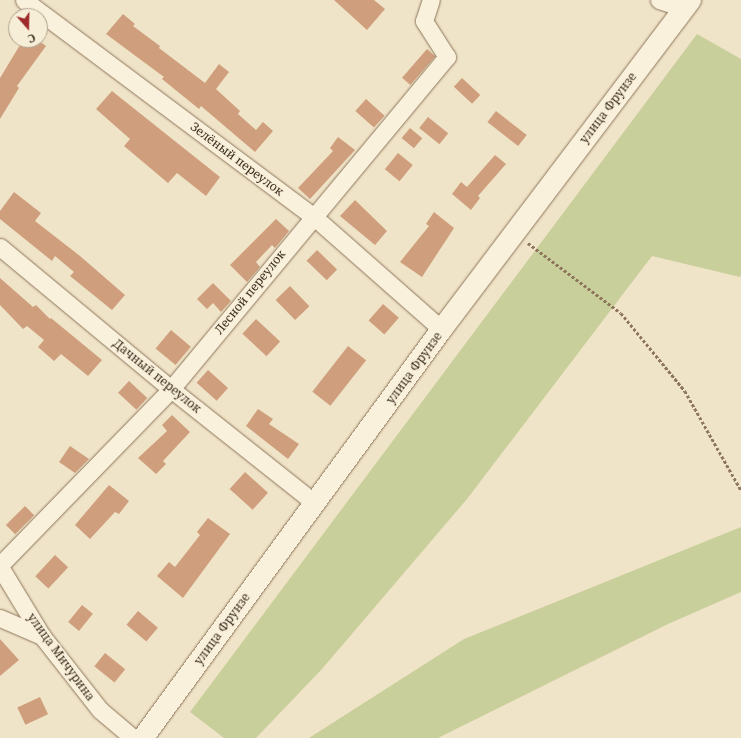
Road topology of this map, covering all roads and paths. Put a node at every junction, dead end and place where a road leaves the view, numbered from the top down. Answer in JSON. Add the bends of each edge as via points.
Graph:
{"nodes":[{"id":1,"x":24,"y":0,"type":"edge"},
{"id":2,"x":430,"y":0,"type":"edge"},
{"id":3,"x":659,"y":0,"type":"edge"},
{"id":4,"x":687,"y":4,"type":"edge"},
{"id":5,"x":313,"y":216,"type":"junction"},
{"id":6,"x":514,"y":233,"type":"junction"},
{"id":7,"x":0,"y":247,"type":"edge"},
{"id":8,"x":441,"y":329,"type":"junction"},
{"id":9,"x":171,"y":389,"type":"junction"},
{"id":10,"x":741,"y":490,"type":"edge"},
{"id":11,"x":315,"y":503,"type":"junction"},
{"id":12,"x":0,"y":566,"type":"edge"},
{"id":13,"x":0,"y":618,"type":"edge"},
{"id":14,"x":42,"y":636,"type":"junction"},
{"id":15,"x":133,"y":738,"type":"edge"},
{"id":16,"x":142,"y":738,"type":"edge"}],
"edges":[{"from":1,"to":5,"type":"street","name":"Зелёный переулок"},
{"from":2,"to":5,"type":"street","name":"Лесной переулок","via":[[424,21],[447,57]]},
{"from":3,"to":4,"type":"street"},
{"from":4,"to":6,"type":"street","name":"улица Фрунзе"},
{"from":5,"to":8,"type":"street","name":"Зелёный переулок"},
{"from":5,"to":9,"type":"street","name":"Лесной переулок"},
{"from":6,"to":8,"type":"street","name":"улица Фрунзе"},
{"from":6,"to":10,"type":"path","via":[[622,313],[686,391]]},
{"from":7,"to":9,"type":"street","name":"Дачный переулок"},
{"from":8,"to":11,"type":"street","name":"улица Фрунзе"},
{"from":9,"to":11,"type":"street","name":"Дачный переулок"},
{"from":9,"to":12,"type":"street","name":"Лесной переулок"},
{"from":11,"to":16,"type":"street","name":"улица Фрунзе"},
{"from":12,"to":14,"type":"street","name":"улица Мичурина"},
{"from":13,"to":14,"type":"street"},
{"from":14,"to":15,"type":"street","name":"улица Мичурина","via":[[100,710]]}]}
